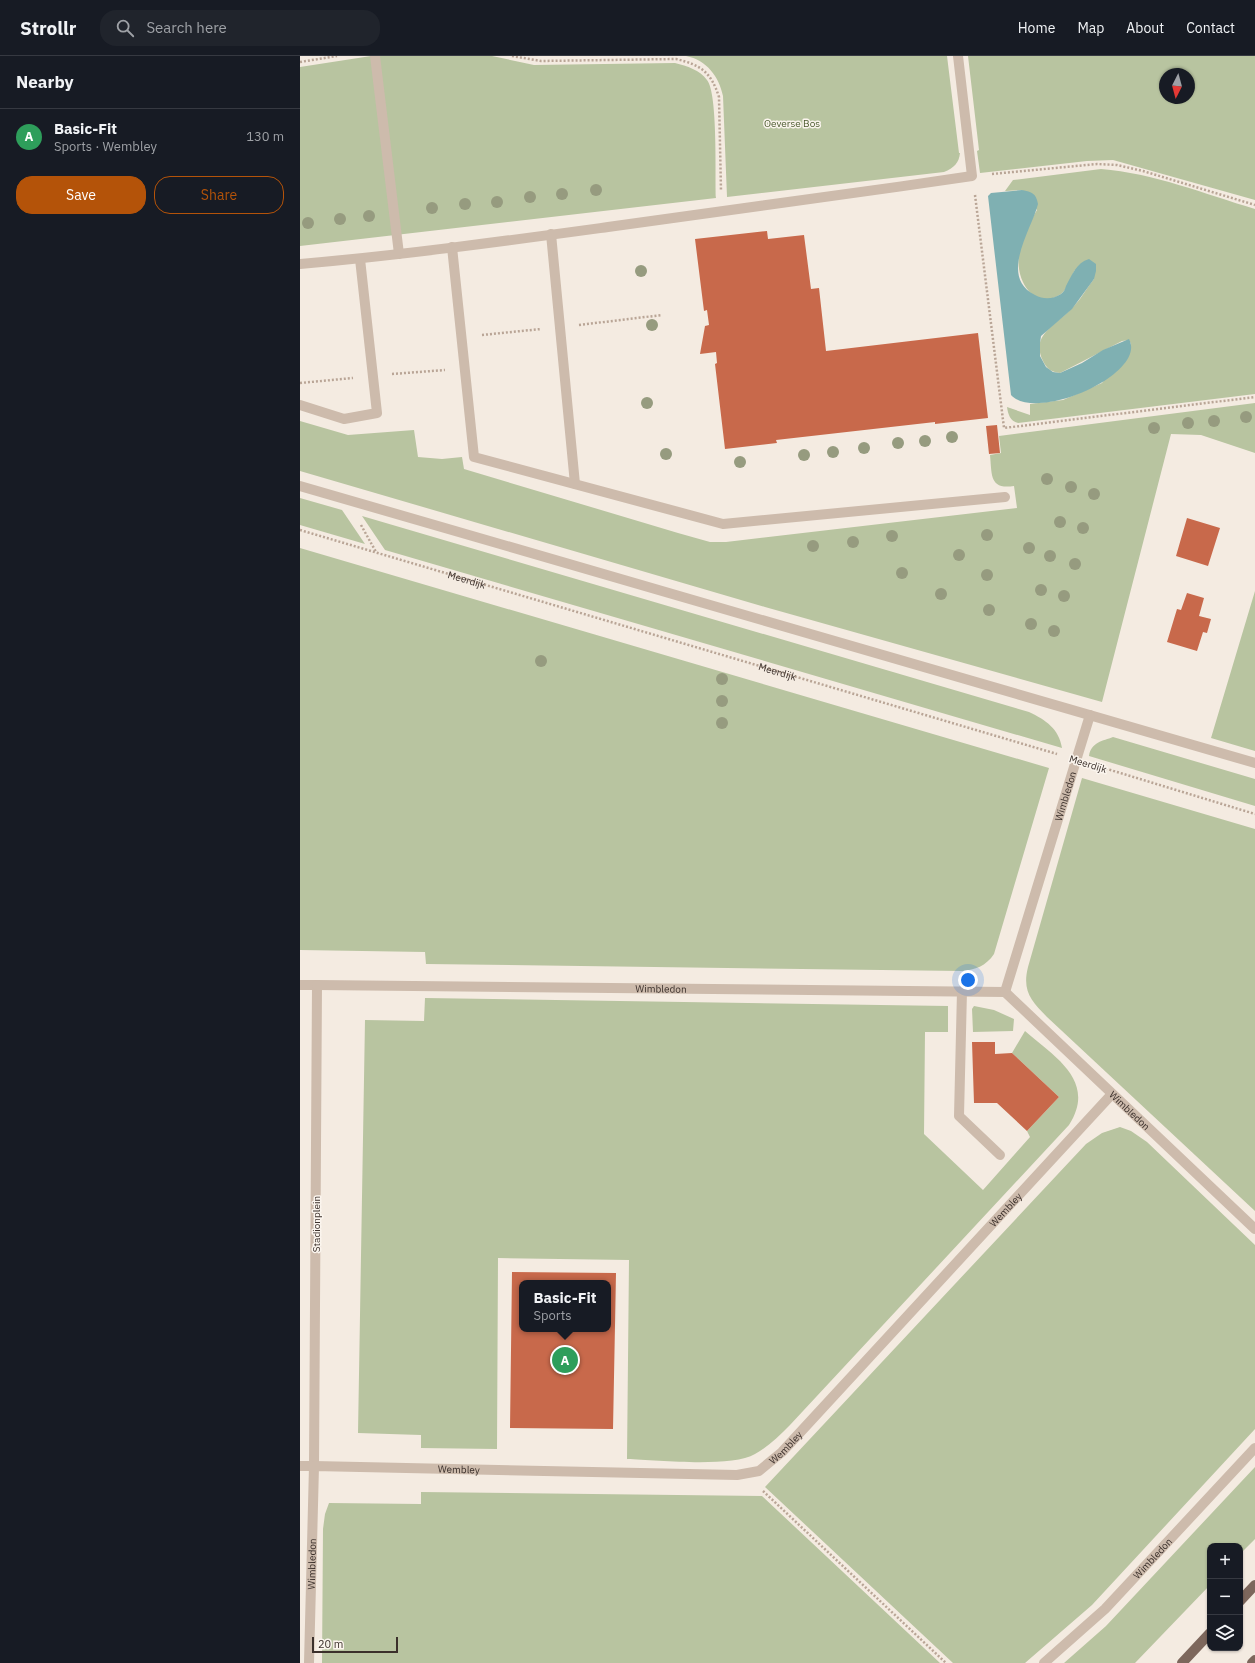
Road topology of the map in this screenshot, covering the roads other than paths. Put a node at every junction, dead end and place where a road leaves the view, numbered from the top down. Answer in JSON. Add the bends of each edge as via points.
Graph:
{"nodes":[{"id":1,"x":376,"y":56,"type":"edge"},
{"id":2,"x":958,"y":56,"type":"edge"},
{"id":3,"x":551,"y":234,"type":"junction"},
{"id":4,"x":452,"y":247,"type":"junction"},
{"id":5,"x":399,"y":254,"type":"junction"},
{"id":6,"x":360,"y":259,"type":"junction"},
{"id":7,"x":300,"y":264,"type":"edge"},
{"id":8,"x":300,"y":405,"type":"edge"},
{"id":9,"x":575,"y":484,"type":"junction"},
{"id":10,"x":300,"y":486,"type":"edge"},
{"id":11,"x":1005,"y":497,"type":"dead end"},
{"id":12,"x":1090,"y":715,"type":"junction"},
{"id":13,"x":1255,"y":763,"type":"edge"},
{"id":14,"x":300,"y":985,"type":"edge"},
{"id":15,"x":317,"y":985,"type":"junction"},
{"id":16,"x":962,"y":992,"type":"junction"},
{"id":17,"x":1005,"y":992,"type":"junction"},
{"id":18,"x":1112,"y":1094,"type":"junction"},
{"id":19,"x":1000,"y":1155,"type":"dead end"},
{"id":20,"x":1255,"y":1229,"type":"edge"},
{"id":21,"x":1255,"y":1448,"type":"edge"},
{"id":22,"x":300,"y":1466,"type":"edge"},
{"id":23,"x":314,"y":1466,"type":"junction"},
{"id":24,"x":1255,"y":1585,"type":"edge"},
{"id":25,"x":1243,"y":1598,"type":"edge"},
{"id":26,"x":1207,"y":1636,"type":"edge"},
{"id":27,"x":1196,"y":1648,"type":"junction"},
{"id":28,"x":1255,"y":1660,"type":"edge"},
{"id":29,"x":309,"y":1663,"type":"edge"},
{"id":30,"x":1044,"y":1663,"type":"edge"},
{"id":31,"x":1177,"y":1663,"type":"edge"},
{"id":32,"x":1182,"y":1663,"type":"edge"},
{"id":33,"x":1252,"y":1663,"type":"edge"}],
"edges":[{"from":1,"to":5,"type":"street"},
{"from":2,"to":3,"type":"street","via":[[972,176]]},
{"from":3,"to":4,"type":"street"},
{"from":3,"to":9,"type":"street"},
{"from":4,"to":5,"type":"street"},
{"from":4,"to":9,"type":"street","via":[[474,457]]},
{"from":5,"to":6,"type":"street"},
{"from":6,"to":7,"type":"street"},
{"from":6,"to":8,"type":"street","via":[[377,413],[344,419]]},
{"from":9,"to":11,"type":"street","via":[[723,524]]},
{"from":10,"to":12,"type":"street"},
{"from":12,"to":13,"type":"street"},
{"from":12,"to":17,"type":"street","name":"Wimbledon"},
{"from":14,"to":15,"type":"street"},
{"from":15,"to":16,"type":"street","name":"Wimbledon"},
{"from":15,"to":23,"type":"street","name":"Stadionplein"},
{"from":16,"to":17,"type":"street","name":"Wimbledon"},
{"from":16,"to":19,"type":"street","via":[[959,1116]]},
{"from":17,"to":18,"type":"street","name":"Wimbledon"},
{"from":18,"to":20,"type":"street","name":"Wimbledon"},
{"from":18,"to":23,"type":"street","name":"Wembley","via":[[782,1452],[759,1472],[737,1475]]},
{"from":21,"to":30,"type":"street","name":"Wimbledon","via":[[1106,1609]]},
{"from":22,"to":23,"type":"street"},
{"from":23,"to":29,"type":"street","name":"Wimbledon"},
{"from":24,"to":25,"type":"main road"},
{"from":26,"to":27,"type":"main road"},
{"from":27,"to":31,"type":"main road"},
{"from":27,"to":32,"type":"main road"},
{"from":28,"to":33,"type":"main road"}]}
